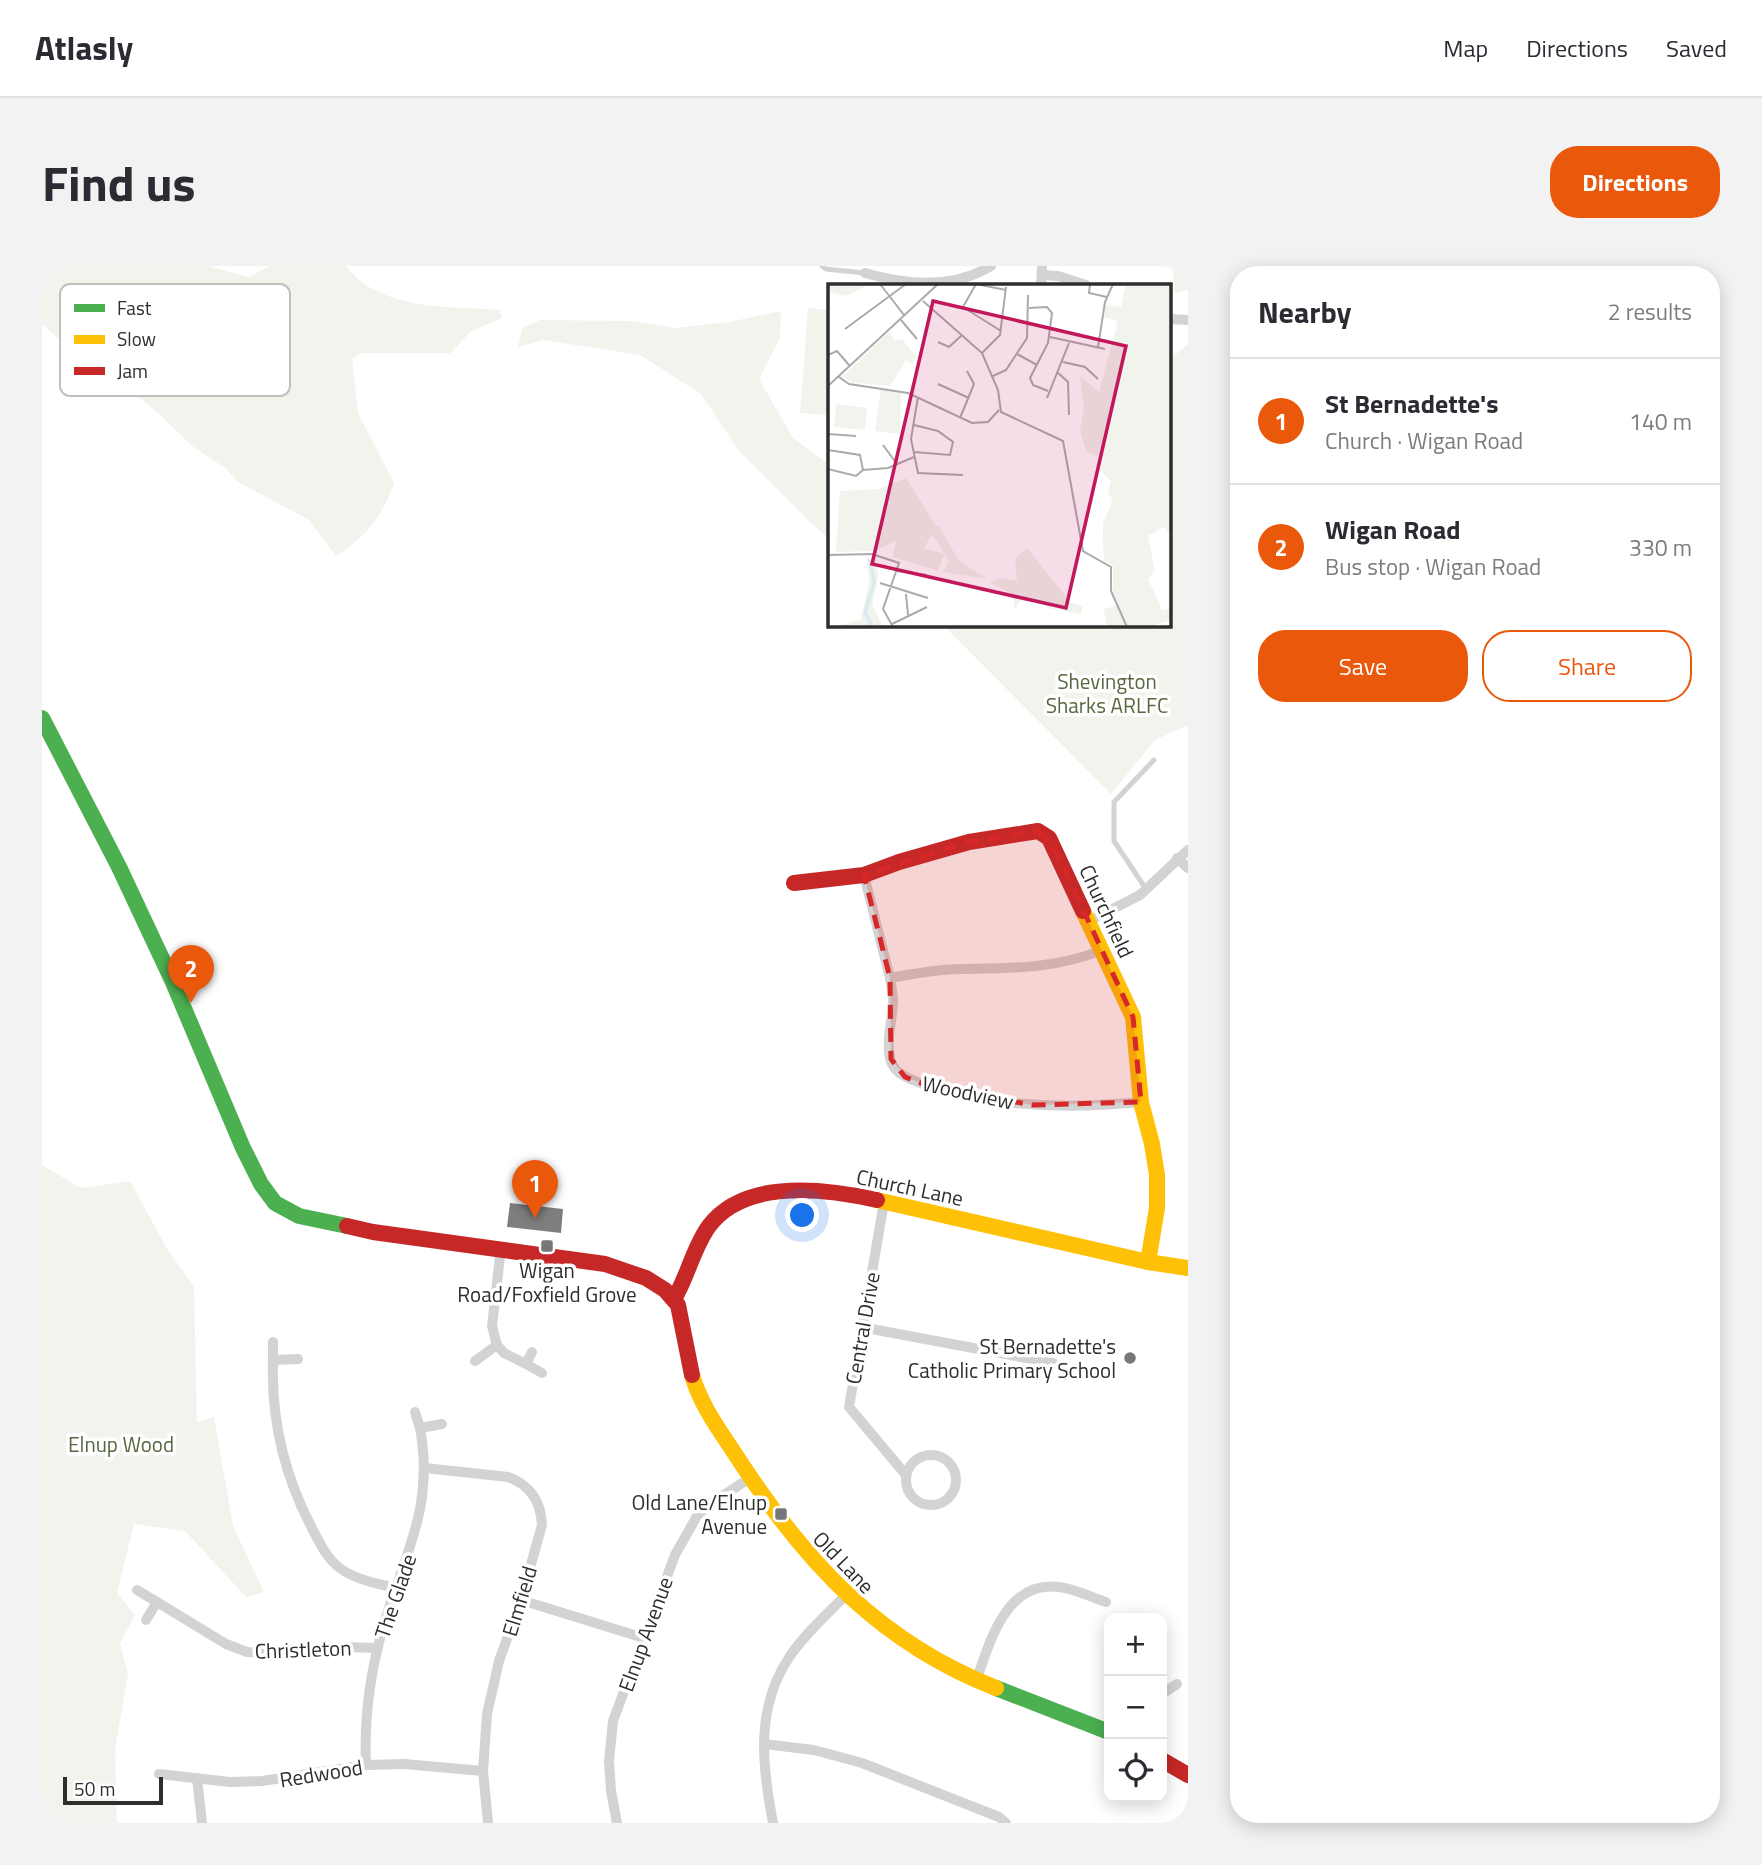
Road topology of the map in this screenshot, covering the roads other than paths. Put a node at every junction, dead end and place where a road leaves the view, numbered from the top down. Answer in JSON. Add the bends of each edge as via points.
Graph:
{"nodes":[{"id":1,"x":822,"y":266,"type":"edge"},
{"id":2,"x":991,"y":266,"type":"edge"},
{"id":3,"x":865,"y":272,"type":"joint"},
{"id":4,"x":980,"y":273,"type":"junction"},
{"id":5,"x":1042,"y":275,"type":"edge"},
{"id":6,"x":984,"y":284,"type":"edge"},
{"id":7,"x":1083,"y":284,"type":"edge"},
{"id":8,"x":1170,"y":319,"type":"edge"},
{"id":9,"x":1188,"y":320,"type":"edge"},
{"id":10,"x":42,"y":718,"type":"edge"},
{"id":11,"x":1154,"y":760,"type":"dead end"},
{"id":12,"x":1188,"y":850,"type":"edge"},
{"id":13,"x":1177,"y":858,"type":"junction"},
{"id":14,"x":1188,"y":868,"type":"edge"},
{"id":15,"x":864,"y":875,"type":"junction"},
{"id":16,"x":794,"y":883,"type":"dead end"},
{"id":17,"x":1146,"y":889,"type":"junction"},
{"id":18,"x":1089,"y":922,"type":"junction"},
{"id":19,"x":1102,"y":950,"type":"junction"},
{"id":20,"x":890,"y":978,"type":"junction"},
{"id":21,"x":1141,"y":1102,"type":"junction"},
{"id":22,"x":884,"y":1202,"type":"junction"},
{"id":23,"x":501,"y":1248,"type":"junction"},
{"id":24,"x":1148,"y":1262,"type":"junction"},
{"id":25,"x":1188,"y":1268,"type":"edge"},
{"id":26,"x":674,"y":1299,"type":"junction"},
{"id":27,"x":861,"y":1327,"type":"junction"},
{"id":28,"x":273,"y":1342,"type":"dead end"},
{"id":29,"x":497,"y":1345,"type":"junction"},
{"id":30,"x":532,"y":1352,"type":"dead end"},
{"id":31,"x":299,"y":1359,"type":"dead end"},
{"id":32,"x":273,"y":1360,"type":"junction"},
{"id":33,"x":475,"y":1361,"type":"dead end"},
{"id":34,"x":1053,"y":1363,"type":"dead end"},
{"id":35,"x":526,"y":1364,"type":"junction"},
{"id":36,"x":542,"y":1373,"type":"dead end"},
{"id":37,"x":415,"y":1412,"type":"dead end"},
{"id":38,"x":442,"y":1423,"type":"dead end"},
{"id":39,"x":420,"y":1428,"type":"junction"},
{"id":40,"x":425,"y":1468,"type":"junction"},
{"id":41,"x":906,"y":1475,"type":"junction"},
{"id":42,"x":750,"y":1478,"type":"junction"},
{"id":43,"x":397,"y":1588,"type":"junction"},
{"id":44,"x":137,"y":1590,"type":"dead end"},
{"id":45,"x":845,"y":1596,"type":"junction"},
{"id":46,"x":521,"y":1600,"type":"junction"},
{"id":47,"x":158,"y":1602,"type":"junction"},
{"id":48,"x":1106,"y":1602,"type":"dead end"},
{"id":49,"x":146,"y":1620,"type":"dead end"},
{"id":50,"x":645,"y":1638,"type":"junction"},
{"id":51,"x":378,"y":1648,"type":"junction"},
{"id":52,"x":977,"y":1679,"type":"junction"},
{"id":53,"x":1177,"y":1684,"type":"dead end"},
{"id":54,"x":1167,"y":1690,"type":"edge"},
{"id":55,"x":1104,"y":1730,"type":"edge"},
{"id":56,"x":764,"y":1744,"type":"junction"},
{"id":57,"x":1167,"y":1763,"type":"edge"},
{"id":58,"x":366,"y":1765,"type":"junction"},
{"id":59,"x":483,"y":1771,"type":"junction"},
{"id":60,"x":159,"y":1774,"type":"dead end"},
{"id":61,"x":1188,"y":1775,"type":"edge"},
{"id":62,"x":197,"y":1778,"type":"junction"},
{"id":63,"x":202,"y":1823,"type":"edge"},
{"id":64,"x":488,"y":1823,"type":"edge"},
{"id":65,"x":617,"y":1823,"type":"edge"},
{"id":66,"x":773,"y":1823,"type":"edge"},
{"id":67,"x":1006,"y":1823,"type":"edge"}],
"edges":[{"from":1,"to":3,"type":"lane"},
{"from":2,"to":4,"type":"street"},
{"from":3,"to":4,"type":"street","via":[[887,279],[943,283]]},
{"from":4,"to":6,"type":"street"},
{"from":5,"to":7,"type":"street"},
{"from":8,"to":9,"type":"street"},
{"from":10,"to":23,"type":"main road","via":[[119,867],[267,1194],[283,1209],[315,1220],[396,1236]]},
{"from":11,"to":17,"type":"lane","via":[[1114,802],[1114,841]]},
{"from":12,"to":13,"type":"street"},
{"from":13,"to":14,"type":"street"},
{"from":13,"to":17,"type":"street"},
{"from":15,"to":16,"type":"main road","name":"Churchfield"},
{"from":15,"to":18,"type":"main road","name":"Churchfield","via":[[968,842],[1038,831],[1053,845]]},
{"from":15,"to":20,"type":"street","name":"Woodview"},
{"from":17,"to":18,"type":"street"},
{"from":18,"to":19,"type":"main road","name":"Churchfield"},
{"from":19,"to":20,"type":"street","via":[[1038,967],[960,968]]},
{"from":19,"to":21,"type":"main road","name":"Churchfield","via":[[1133,1017]]},
{"from":20,"to":21,"type":"street","name":"Woodview","via":[[891,1059],[905,1077],[989,1101],[1083,1106]]},
{"from":21,"to":24,"type":"main road","name":"Churchfield","via":[[1158,1187]]},
{"from":22,"to":24,"type":"main road","name":"Church Lane"},
{"from":22,"to":26,"type":"main road","name":"Church Lane","via":[[811,1190],[780,1191],[739,1203],[707,1229]]},
{"from":22,"to":27,"type":"street","name":"Central Drive"},
{"from":23,"to":26,"type":"main road","via":[[605,1264],[642,1278]]},
{"from":23,"to":29,"type":"street","via":[[492,1326]]},
{"from":24,"to":25,"type":"main road","name":"Church Lane"},
{"from":26,"to":42,"type":"main road","name":"Old Lane","via":[[697,1391]]},
{"from":27,"to":34,"type":"street"},
{"from":27,"to":41,"type":"street","name":"Central Drive","via":[[849,1407]]},
{"from":28,"to":32,"type":"street"},
{"from":29,"to":33,"type":"street"},
{"from":29,"to":35,"type":"street"},
{"from":30,"to":35,"type":"street"},
{"from":31,"to":32,"type":"street"},
{"from":32,"to":43,"type":"street","via":[[278,1437],[296,1498],[311,1527],[341,1569]]},
{"from":35,"to":36,"type":"street"},
{"from":37,"to":39,"type":"street","name":"The Glade"},
{"from":38,"to":39,"type":"street"},
{"from":39,"to":40,"type":"street","name":"The Glade"},
{"from":40,"to":43,"type":"street","name":"The Glade","via":[[416,1533]]},
{"from":40,"to":46,"type":"street","name":"Elmfield","via":[[508,1477],[531,1491],[542,1525]]},
{"from":41,"to":41,"type":"street","name":"Central Drive","via":[[913,1497],[928,1505],[950,1496],[956,1480],[951,1465],[938,1455],[915,1460]]},
{"from":42,"to":45,"type":"main road","name":"Old Lane","via":[[808,1558]]},
{"from":42,"to":50,"type":"street","name":"Elnup Avenue","via":[[707,1506],[687,1529]]},
{"from":43,"to":51,"type":"street","name":"The Glade"},
{"from":44,"to":47,"type":"street","name":"Christleton"},
{"from":45,"to":52,"type":"main road","name":"Old Lane","via":[[909,1645]]},
{"from":45,"to":56,"type":"street","via":[[784,1666],[768,1705]]},
{"from":46,"to":50,"type":"street"},
{"from":46,"to":59,"type":"street","name":"Elmfield","via":[[499,1661],[487,1714]]},
{"from":47,"to":49,"type":"street"},
{"from":47,"to":51,"type":"street","name":"Christleton","via":[[226,1644],[247,1651]]},
{"from":48,"to":52,"type":"street","via":[[1061,1587],[1039,1586],[1012,1604],[996,1625]]},
{"from":50,"to":65,"type":"street","name":"Elnup Avenue","via":[[609,1740]]},
{"from":51,"to":58,"type":"street","name":"The Glade","via":[[366,1719]]},
{"from":52,"to":55,"type":"main road","name":"Old Lane"},
{"from":53,"to":54,"type":"street"},
{"from":56,"to":66,"type":"street"},
{"from":56,"to":67,"type":"street","via":[[814,1750],[862,1763],[999,1816]]},
{"from":57,"to":61,"type":"main road"},
{"from":58,"to":59,"type":"street","name":"Redwood"},
{"from":58,"to":62,"type":"street","name":"Redwood","via":[[262,1781]]},
{"from":59,"to":64,"type":"street","name":"Elmfield"},
{"from":60,"to":62,"type":"street","name":"Redwood"},
{"from":62,"to":63,"type":"street"}]}
